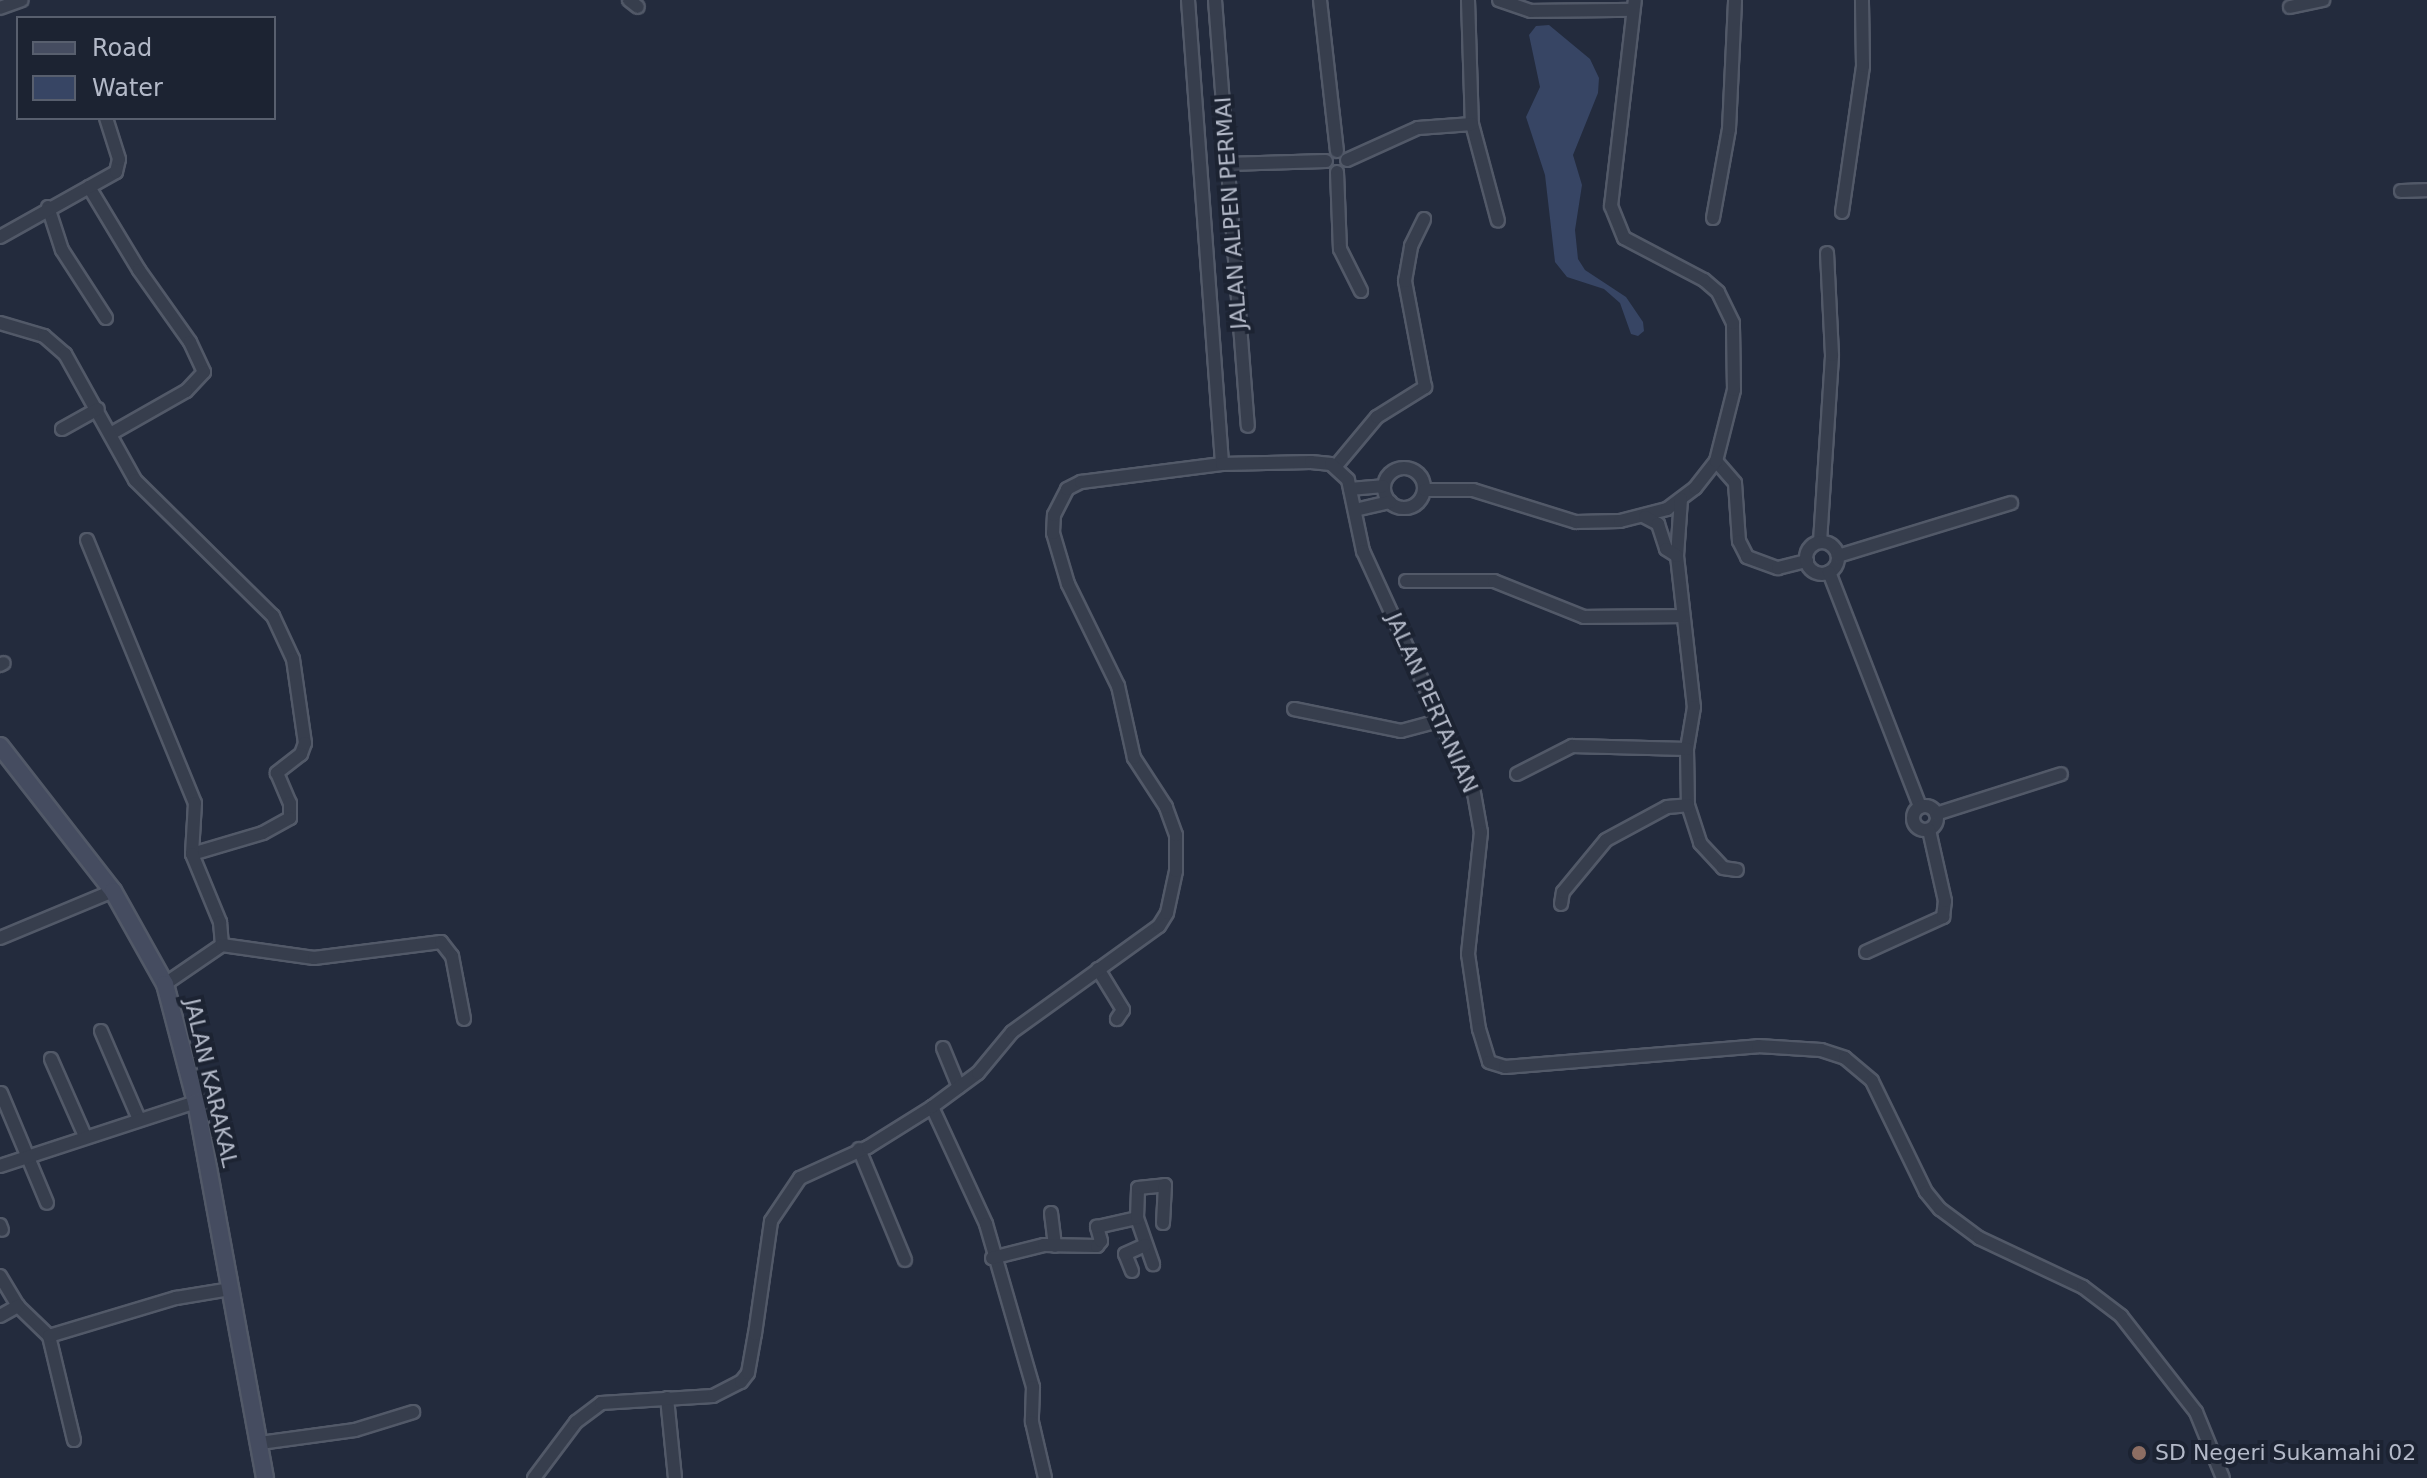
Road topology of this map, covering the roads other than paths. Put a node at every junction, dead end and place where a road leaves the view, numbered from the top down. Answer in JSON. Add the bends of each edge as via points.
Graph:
{"nodes":[{"id":1,"x":22,"y":0,"type":"edge"},
{"id":2,"x":1188,"y":0,"type":"edge"},
{"id":3,"x":1215,"y":0,"type":"edge"},
{"id":4,"x":1320,"y":0,"type":"edge"},
{"id":5,"x":1468,"y":0,"type":"edge"},
{"id":6,"x":1499,"y":0,"type":"edge"},
{"id":7,"x":1735,"y":0,"type":"edge"},
{"id":8,"x":1862,"y":0,"type":"edge"},
{"id":9,"x":2323,"y":0,"type":"edge"},
{"id":10,"x":1634,"y":5,"type":"edge"},
{"id":11,"x":2290,"y":7,"type":"dead end"},
{"id":12,"x":0,"y":8,"type":"edge"},
{"id":13,"x":107,"y":120,"type":"edge"},
{"id":14,"x":1472,"y":124,"type":"junction"},
{"id":15,"x":1337,"y":151,"type":"junction"},
{"id":16,"x":1347,"y":160,"type":"junction"},
{"id":17,"x":1326,"y":161,"type":"junction"},
{"id":18,"x":1227,"y":164,"type":"junction"},
{"id":19,"x":1337,"y":172,"type":"junction"},
{"id":20,"x":89,"y":187,"type":"junction"},
{"id":21,"x":2427,"y":190,"type":"edge"},
{"id":22,"x":2401,"y":191,"type":"dead end"},
{"id":23,"x":48,"y":207,"type":"junction"},
{"id":24,"x":1842,"y":212,"type":"dead end"},
{"id":25,"x":1713,"y":218,"type":"dead end"},
{"id":26,"x":1424,"y":219,"type":"dead end"},
{"id":27,"x":1498,"y":221,"type":"dead end"},
{"id":28,"x":0,"y":237,"type":"edge"},
{"id":29,"x":1827,"y":253,"type":"dead end"},
{"id":30,"x":1361,"y":291,"type":"dead end"},
{"id":31,"x":106,"y":318,"type":"dead end"},
{"id":32,"x":0,"y":323,"type":"edge"},
{"id":33,"x":98,"y":409,"type":"junction"},
{"id":34,"x":1248,"y":426,"type":"dead end"},
{"id":35,"x":62,"y":429,"type":"dead end"},
{"id":36,"x":112,"y":433,"type":"junction"},
{"id":37,"x":1716,"y":461,"type":"junction"},
{"id":38,"x":1222,"y":464,"type":"junction"},
{"id":39,"x":1336,"y":466,"type":"junction"},
{"id":40,"x":1383,"y":486,"type":"junction"},
{"id":41,"x":1350,"y":489,"type":"junction"},
{"id":42,"x":1425,"y":490,"type":"junction"},
{"id":43,"x":1681,"y":499,"type":"junction"},
{"id":44,"x":1390,"y":502,"type":"junction"},
{"id":45,"x":2011,"y":503,"type":"dead end"},
{"id":46,"x":1355,"y":510,"type":"junction"},
{"id":47,"x":1645,"y":517,"type":"junction"},
{"id":48,"x":87,"y":540,"type":"dead end"},
{"id":49,"x":1820,"y":542,"type":"junction"},
{"id":50,"x":1677,"y":556,"type":"junction"},
{"id":51,"x":1838,"y":556,"type":"junction"},
{"id":52,"x":1807,"y":561,"type":"junction"},
{"id":53,"x":1829,"y":572,"type":"junction"},
{"id":54,"x":1406,"y":581,"type":"dead end"},
{"id":55,"x":1683,"y":616,"type":"junction"},
{"id":56,"x":1294,"y":709,"type":"dead end"},
{"id":57,"x":1442,"y":720,"type":"junction"},
{"id":58,"x":0,"y":746,"type":"edge"},
{"id":59,"x":1687,"y":749,"type":"junction"},
{"id":60,"x":1517,"y":774,"type":"dead end"},
{"id":61,"x":2061,"y":774,"type":"dead end"},
{"id":62,"x":1688,"y":805,"type":"junction"},
{"id":63,"x":1920,"y":807,"type":"junction"},
{"id":64,"x":1936,"y":814,"type":"junction"},
{"id":65,"x":1929,"y":830,"type":"junction"},
{"id":66,"x":192,"y":854,"type":"junction"},
{"id":67,"x":1737,"y":870,"type":"dead end"},
{"id":68,"x":113,"y":891,"type":"junction"},
{"id":69,"x":1561,"y":904,"type":"dead end"},
{"id":70,"x":0,"y":938,"type":"edge"},
{"id":71,"x":222,"y":945,"type":"junction"},
{"id":72,"x":1866,"y":952,"type":"dead end"},
{"id":73,"x":1098,"y":969,"type":"junction"},
{"id":74,"x":165,"y":984,"type":"junction"},
{"id":75,"x":464,"y":1019,"type":"dead end"},
{"id":76,"x":1117,"y":1019,"type":"dead end"},
{"id":77,"x":101,"y":1031,"type":"dead end"},
{"id":78,"x":943,"y":1048,"type":"dead end"},
{"id":79,"x":51,"y":1059,"type":"dead end"},
{"id":80,"x":959,"y":1087,"type":"junction"},
{"id":81,"x":1,"y":1093,"type":"edge"},
{"id":82,"x":196,"y":1102,"type":"junction"},
{"id":83,"x":932,"y":1107,"type":"junction"},
{"id":84,"x":138,"y":1117,"type":"junction"},
{"id":85,"x":85,"y":1136,"type":"junction"},
{"id":86,"x":859,"y":1149,"type":"junction"},
{"id":87,"x":27,"y":1158,"type":"junction"},
{"id":88,"x":0,"y":1166,"type":"edge"},
{"id":89,"x":47,"y":1203,"type":"dead end"},
{"id":90,"x":1051,"y":1213,"type":"dead end"},
{"id":91,"x":1137,"y":1218,"type":"junction"},
{"id":92,"x":1163,"y":1223,"type":"dead end"},
{"id":93,"x":1145,"y":1245,"type":"junction"},
{"id":94,"x":1055,"y":1246,"type":"junction"},
{"id":95,"x":992,"y":1258,"type":"junction"},
{"id":96,"x":905,"y":1260,"type":"dead end"},
{"id":97,"x":1153,"y":1264,"type":"dead end"},
{"id":98,"x":1132,"y":1271,"type":"dead end"},
{"id":99,"x":0,"y":1276,"type":"edge"},
{"id":100,"x":231,"y":1289,"type":"junction"},
{"id":101,"x":18,"y":1306,"type":"junction"},
{"id":102,"x":0,"y":1316,"type":"edge"},
{"id":103,"x":49,"y":1336,"type":"junction"},
{"id":104,"x":667,"y":1398,"type":"junction"},
{"id":105,"x":413,"y":1412,"type":"dead end"},
{"id":106,"x":74,"y":1440,"type":"dead end"},
{"id":107,"x":260,"y":1443,"type":"junction"},
{"id":108,"x":537,"y":1477,"type":"edge"},
{"id":109,"x":265,"y":1478,"type":"edge"},
{"id":110,"x":675,"y":1478,"type":"edge"},
{"id":111,"x":1045,"y":1478,"type":"edge"},
{"id":112,"x":2223,"y":1478,"type":"edge"}],
"edges":[{"from":1,"to":12,"type":"street"},
{"from":2,"to":38,"type":"street"},
{"from":3,"to":18,"type":"street","name":"JALAN ALPEN PERMAI"},
{"from":4,"to":15,"type":"street"},
{"from":5,"to":14,"type":"street"},
{"from":6,"to":10,"type":"street","via":[[1531,11]]},
{"from":7,"to":25,"type":"street","via":[[1729,129]]},
{"from":8,"to":24,"type":"street","via":[[1863,66]]},
{"from":9,"to":11,"type":"street"},
{"from":10,"to":37,"type":"street","via":[[1611,206],[1624,238],[1704,280],[1718,292],[1733,323],[1734,390]]},
{"from":13,"to":20,"type":"street","via":[[120,166]]},
{"from":14,"to":16,"type":"street","via":[[1418,128]]},
{"from":14,"to":27,"type":"street"},
{"from":15,"to":16,"type":"street"},
{"from":15,"to":17,"type":"street"},
{"from":16,"to":19,"type":"street"},
{"from":17,"to":18,"type":"street"},
{"from":17,"to":19,"type":"street"},
{"from":18,"to":34,"type":"street","name":"JALAN ALPEN PERMAI"},
{"from":19,"to":30,"type":"street","via":[[1340,249]]},
{"from":20,"to":23,"type":"street"},
{"from":20,"to":36,"type":"street","via":[[204,372],[186,391]]},
{"from":21,"to":22,"type":"street"},
{"from":23,"to":28,"type":"street"},
{"from":23,"to":31,"type":"street","via":[[62,250]]},
{"from":26,"to":39,"type":"street","via":[[1411,246],[1405,281],[1425,387],[1377,417]]},
{"from":29,"to":49,"type":"street","via":[[1832,355]]},
{"from":32,"to":33,"type":"street","via":[[44,336],[65,354]]},
{"from":33,"to":35,"type":"street"},
{"from":33,"to":36,"type":"street"},
{"from":36,"to":66,"type":"street","via":[[135,480],[273,616],[302,695],[304,750],[277,776],[292,809],[287,822]]},
{"from":37,"to":43,"type":"street"},
{"from":37,"to":52,"type":"street","via":[[1735,483],[1739,541],[1747,557],[1778,568]]},
{"from":38,"to":39,"type":"street"},
{"from":38,"to":73,"type":"street","via":[[1081,482],[1067,489],[1054,515],[1053,533],[1068,584],[1118,686],[1134,758],[1166,807],[1176,835],[1176,871],[1167,913],[1159,926]]},
{"from":39,"to":41,"type":"street","name":"JALAN PERTANIAN"},
{"from":40,"to":41,"type":"street"},
{"from":40,"to":42,"type":"street","via":[[1392,471],[1403,467],[1419,473]]},
{"from":40,"to":44,"type":"street"},
{"from":41,"to":46,"type":"street","name":"JALAN PERTANIAN"},
{"from":42,"to":44,"type":"street","via":[[1412,507]]},
{"from":42,"to":47,"type":"street","via":[[1473,490],[1576,522]]},
{"from":43,"to":47,"type":"street"},
{"from":43,"to":50,"type":"street"},
{"from":44,"to":46,"type":"street"},
{"from":45,"to":51,"type":"street"},
{"from":46,"to":57,"type":"street","name":"JALAN PERTANIAN","via":[[1363,551]]},
{"from":47,"to":50,"type":"street","via":[[1658,524],[1666,549]]},
{"from":48,"to":66,"type":"street","via":[[195,803]]},
{"from":49,"to":51,"type":"street","via":[[1830,544]]},
{"from":49,"to":52,"type":"street","via":[[1808,551]]},
{"from":50,"to":55,"type":"street"},
{"from":51,"to":53,"type":"street"},
{"from":52,"to":53,"type":"street","via":[[1818,573]]},
{"from":53,"to":63,"type":"street"},
{"from":54,"to":55,"type":"street","via":[[1494,581],[1584,617]]},
{"from":55,"to":59,"type":"street","via":[[1694,707]]},
{"from":56,"to":57,"type":"street","via":[[1401,731]]},
{"from":57,"to":112,"type":"street","name":"JALAN PERTANIAN","via":[[1480,816],[1468,954],[1489,1062],[1505,1067],[1758,1046],[1821,1050],[1845,1058],[1872,1081],[1926,1192],[1940,1209],[1969,1232],[2083,1287],[2121,1316],[2196,1412]]},
{"from":58,"to":68,"type":"main road","name":"JALAN KARAKAL"},
{"from":59,"to":60,"type":"street","via":[[1572,746]]},
{"from":59,"to":62,"type":"street"},
{"from":61,"to":64,"type":"street"},
{"from":62,"to":67,"type":"street","via":[[1700,843],[1723,868]]},
{"from":62,"to":69,"type":"street","via":[[1667,807],[1606,840],[1563,892]]},
{"from":63,"to":64,"type":"street"},
{"from":63,"to":65,"type":"street","via":[[1913,823]]},
{"from":64,"to":65,"type":"street"},
{"from":65,"to":72,"type":"street","via":[[1945,901],[1943,917]]},
{"from":66,"to":71,"type":"street","via":[[220,922]]},
{"from":68,"to":70,"type":"street"},
{"from":68,"to":74,"type":"main road","name":"JALAN KARAKAL"},
{"from":71,"to":74,"type":"street"},
{"from":71,"to":75,"type":"street","via":[[314,958],[441,942],[452,956]]},
{"from":73,"to":76,"type":"street","via":[[1123,1010]]},
{"from":73,"to":80,"type":"street","via":[[1052,1008],[1012,1032]]},
{"from":74,"to":82,"type":"main road","name":"JALAN KARAKAL"},
{"from":77,"to":84,"type":"street"},
{"from":78,"to":80,"type":"street"},
{"from":79,"to":85,"type":"street"},
{"from":80,"to":83,"type":"street"},
{"from":81,"to":87,"type":"street"},
{"from":82,"to":84,"type":"street"},
{"from":82,"to":100,"type":"main road","name":"JALAN KARAKAL"},
{"from":83,"to":86,"type":"street"},
{"from":83,"to":95,"type":"street","via":[[975,1192]]},
{"from":84,"to":85,"type":"street"},
{"from":85,"to":87,"type":"street"},
{"from":86,"to":96,"type":"street"},
{"from":86,"to":104,"type":"street","via":[[800,1178],[771,1221],[745,1378],[713,1396]]},
{"from":87,"to":88,"type":"street"},
{"from":87,"to":89,"type":"street"},
{"from":90,"to":94,"type":"street"},
{"from":91,"to":92,"type":"street","via":[[1138,1188],[1165,1185]]},
{"from":91,"to":93,"type":"street"},
{"from":91,"to":94,"type":"street","via":[[1097,1227],[1097,1246]]},
{"from":93,"to":97,"type":"street"},
{"from":93,"to":98,"type":"street","via":[[1125,1254]]},
{"from":94,"to":95,"type":"street"},
{"from":95,"to":111,"type":"street","via":[[1033,1387],[1032,1422]]},
{"from":99,"to":101,"type":"street"},
{"from":100,"to":103,"type":"street","via":[[176,1298]]},
{"from":100,"to":107,"type":"main road","name":"JALAN KARAKAL"},
{"from":101,"to":102,"type":"street"},
{"from":101,"to":103,"type":"street"},
{"from":103,"to":106,"type":"street"},
{"from":104,"to":108,"type":"street","via":[[613,1400],[591,1407]]},
{"from":104,"to":110,"type":"street"},
{"from":105,"to":107,"type":"street","via":[[355,1430]]},
{"from":107,"to":109,"type":"main road","name":"JALAN KARAKAL"}]}
